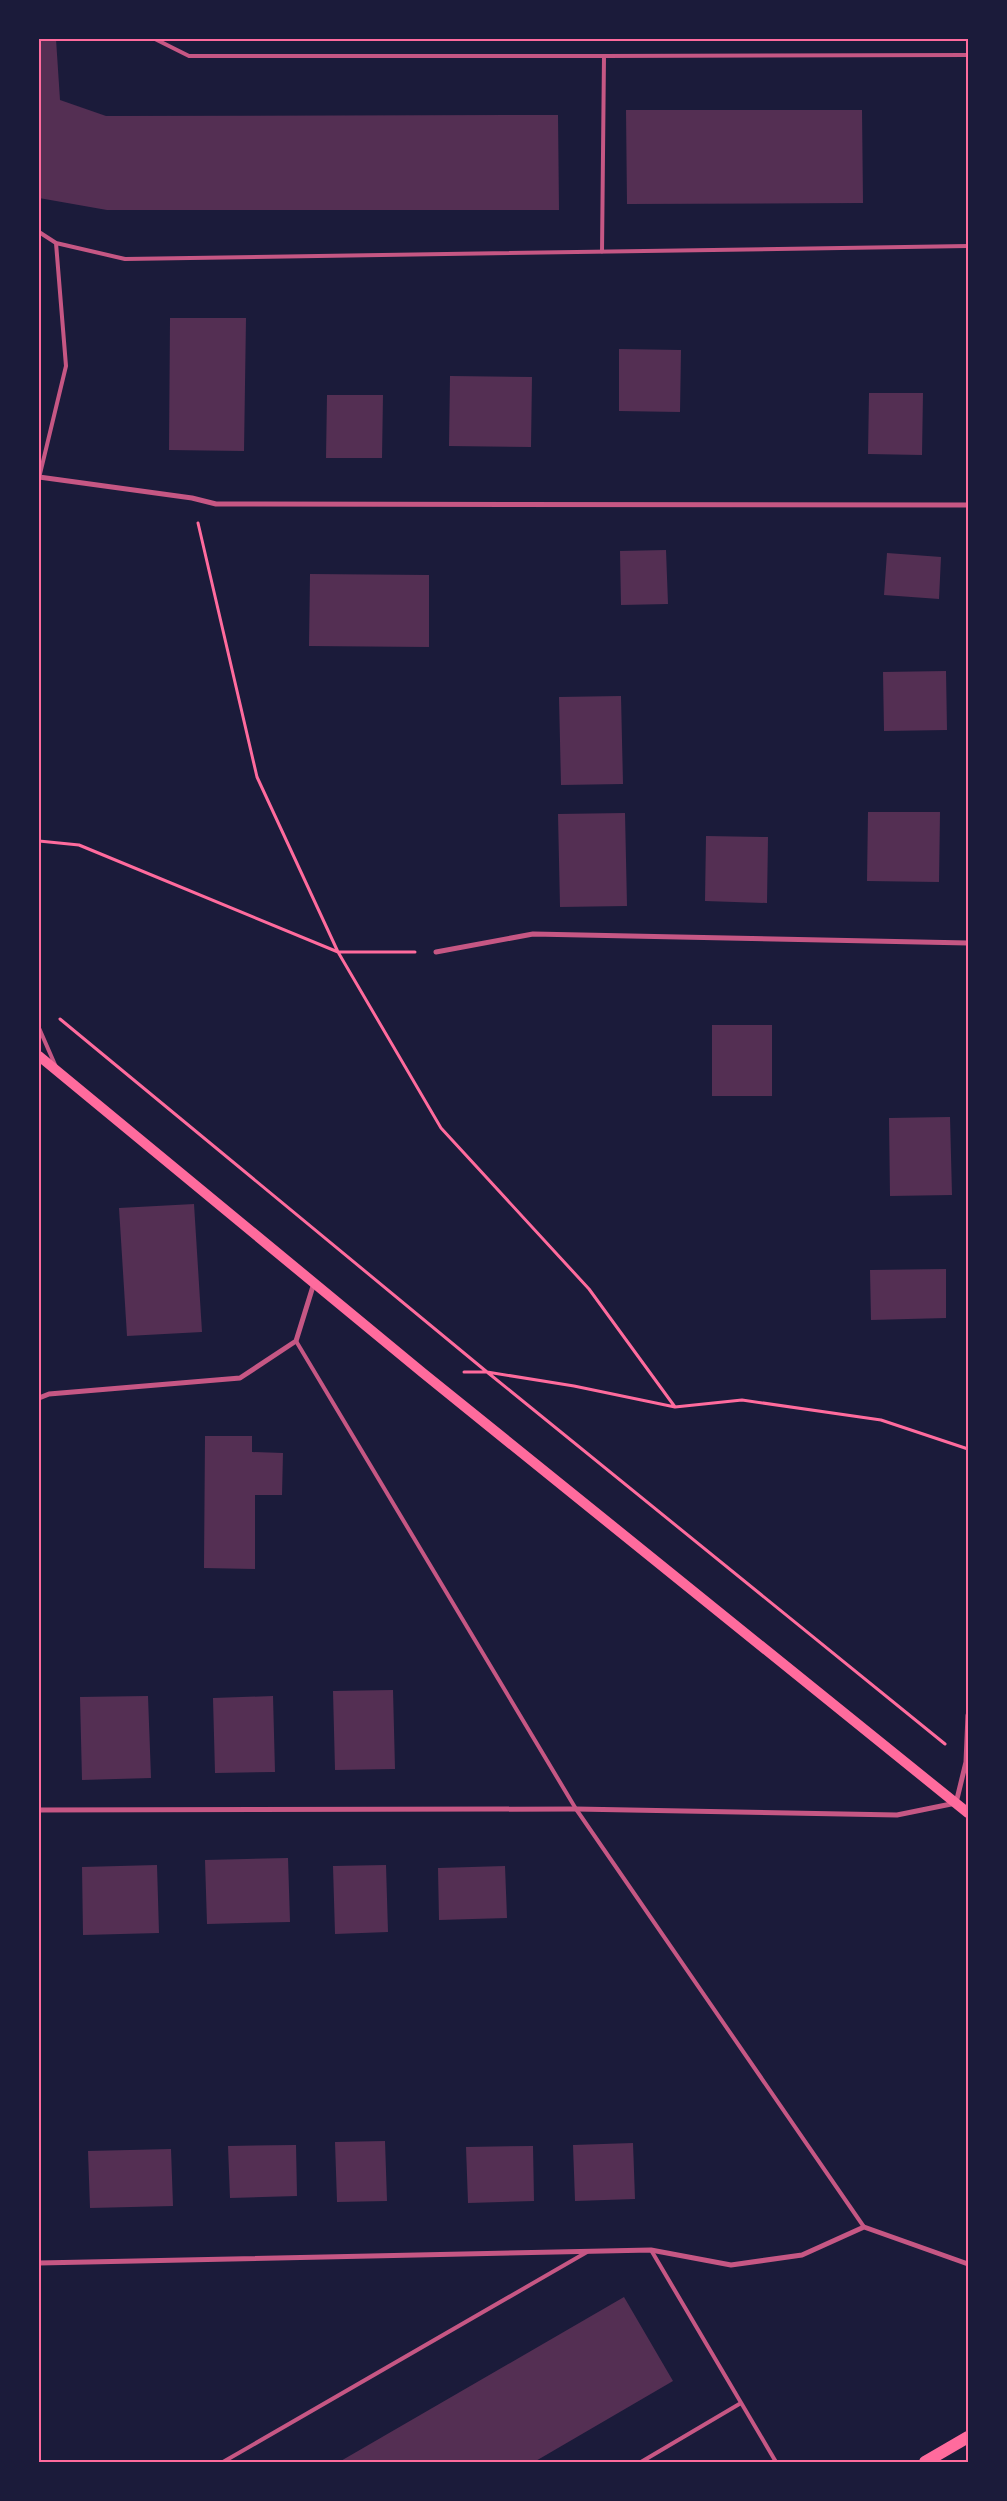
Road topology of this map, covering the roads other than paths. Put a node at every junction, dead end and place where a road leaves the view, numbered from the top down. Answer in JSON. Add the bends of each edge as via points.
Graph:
{"nodes":[{"id":1,"x":155,"y":39,"type":"edge"},
{"id":2,"x":968,"y":54,"type":"edge"},
{"id":3,"x":604,"y":56,"type":"junction"},
{"id":4,"x":39,"y":232,"type":"edge"},
{"id":5,"x":56,"y":243,"type":"junction"},
{"id":6,"x":968,"y":246,"type":"edge"},
{"id":7,"x":602,"y":252,"type":"junction"},
{"id":8,"x":39,"y":478,"type":"edge"},
{"id":9,"x":968,"y":505,"type":"edge"},
{"id":10,"x":968,"y":943,"type":"edge"},
{"id":11,"x":436,"y":952,"type":"road end"},
{"id":12,"x":39,"y":1028,"type":"edge"},
{"id":13,"x":39,"y":1056,"type":"edge"},
{"id":14,"x":59,"y":1073,"type":"junction"},
{"id":15,"x":314,"y":1283,"type":"junction"},
{"id":16,"x":296,"y":1341,"type":"junction"},
{"id":17,"x":39,"y":1398,"type":"edge"},
{"id":18,"x":968,"y":1715,"type":"edge"},
{"id":19,"x":956,"y":1803,"type":"junction"},
{"id":20,"x":39,"y":1810,"type":"edge"},
{"id":21,"x":576,"y":1810,"type":"junction"},
{"id":22,"x":968,"y":1813,"type":"edge"},
{"id":23,"x":864,"y":2227,"type":"junction"},
{"id":24,"x":651,"y":2250,"type":"junction"},
{"id":25,"x":587,"y":2251,"type":"junction"},
{"id":26,"x":39,"y":2263,"type":"edge"},
{"id":27,"x":968,"y":2264,"type":"edge"},
{"id":28,"x":742,"y":2403,"type":"junction"},
{"id":29,"x":968,"y":2437,"type":"edge"},
{"id":30,"x":223,"y":2462,"type":"edge"},
{"id":31,"x":641,"y":2462,"type":"edge"},
{"id":32,"x":776,"y":2462,"type":"edge"},
{"id":33,"x":925,"y":2462,"type":"edge"}],
"edges":[{"from":1,"to":3,"type":"lane","via":[[189,56]]},
{"from":2,"to":3,"type":"lane"},
{"from":3,"to":7,"type":"lane"},
{"from":4,"to":5,"type":"lane"},
{"from":5,"to":7,"type":"lane","via":[[125,259]]},
{"from":5,"to":8,"type":"lane","via":[[66,366]]},
{"from":6,"to":7,"type":"lane"},
{"from":8,"to":9,"type":"street","via":[[216,504]]},
{"from":10,"to":11,"type":"street","via":[[533,934]]},
{"from":12,"to":14,"type":"lane"},
{"from":13,"to":14,"type":"main road"},
{"from":14,"to":15,"type":"main road"},
{"from":15,"to":16,"type":"street"},
{"from":15,"to":19,"type":"main road"},
{"from":16,"to":17,"type":"street","via":[[240,1378],[49,1394]]},
{"from":16,"to":21,"type":"lane"},
{"from":18,"to":19,"type":"street","via":[[966,1762]]},
{"from":19,"to":21,"type":"street","via":[[897,1815]]},
{"from":19,"to":22,"type":"main road"},
{"from":20,"to":21,"type":"street"},
{"from":21,"to":23,"type":"lane"},
{"from":23,"to":24,"type":"street","via":[[802,2255],[731,2265]]},
{"from":23,"to":27,"type":"street"},
{"from":24,"to":25,"type":"street"},
{"from":24,"to":28,"type":"lane"},
{"from":25,"to":26,"type":"street"},
{"from":25,"to":30,"type":"lane"},
{"from":28,"to":31,"type":"lane"},
{"from":28,"to":32,"type":"lane"},
{"from":29,"to":33,"type":"main road"}]}
